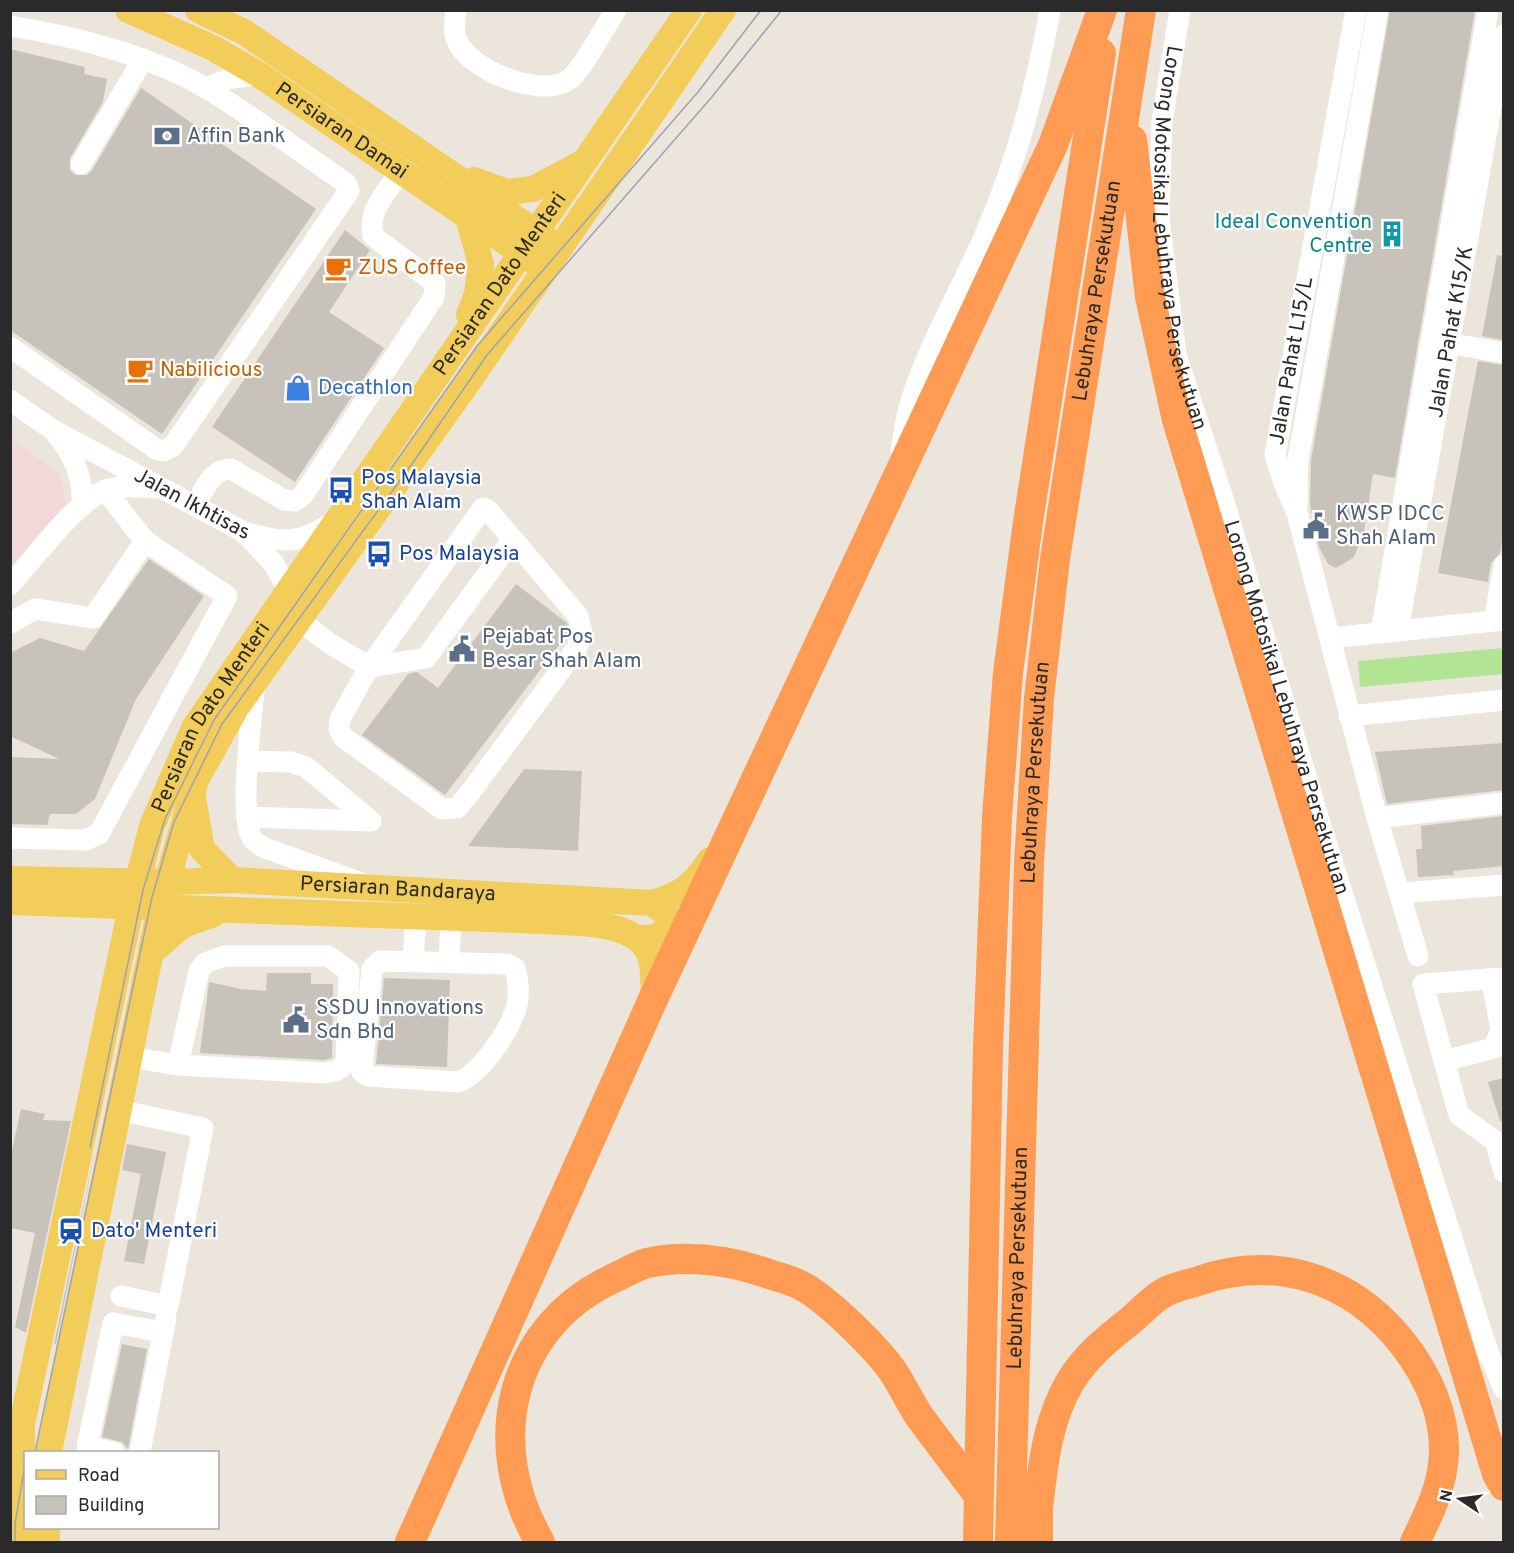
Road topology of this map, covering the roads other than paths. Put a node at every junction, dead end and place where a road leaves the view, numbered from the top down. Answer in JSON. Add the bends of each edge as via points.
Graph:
{"nodes":[{"id":1,"x":128,"y":10,"type":"edge"},
{"id":2,"x":198,"y":10,"type":"edge"},
{"id":3,"x":456,"y":10,"type":"edge"},
{"id":4,"x":616,"y":10,"type":"edge"},
{"id":5,"x":689,"y":10,"type":"edge"},
{"id":6,"x":723,"y":10,"type":"edge"},
{"id":7,"x":1050,"y":10,"type":"edge"},
{"id":8,"x":1102,"y":10,"type":"edge"},
{"id":9,"x":1107,"y":10,"type":"edge"},
{"id":10,"x":1141,"y":10,"type":"edge"},
{"id":11,"x":1179,"y":10,"type":"edge"},
{"id":12,"x":1356,"y":10,"type":"edge"},
{"id":13,"x":1378,"y":10,"type":"edge"},
{"id":14,"x":1488,"y":10,"type":"edge"},
{"id":15,"x":10,"y":26,"type":"edge"},
{"id":16,"x":1503,"y":35,"type":"edge"},
{"id":17,"x":143,"y":59,"type":"junction"},
{"id":18,"x":258,"y":74,"type":"junction"},
{"id":19,"x":205,"y":88,"type":"junction"},
{"id":20,"x":1341,"y":91,"type":"junction"},
{"id":21,"x":1128,"y":95,"type":"junction"},
{"id":22,"x":1363,"y":95,"type":"junction"},
{"id":23,"x":586,"y":160,"type":"junction"},
{"id":24,"x":81,"y":164,"type":"dead end"},
{"id":25,"x":437,"y":167,"type":"junction"},
{"id":26,"x":401,"y":171,"type":"junction"},
{"id":27,"x":468,"y":217,"type":"junction"},
{"id":28,"x":528,"y":242,"type":"junction"},
{"id":29,"x":559,"y":248,"type":"junction"},
{"id":30,"x":545,"y":269,"type":"junction"},
{"id":31,"x":1306,"y":282,"type":"junction"},
{"id":32,"x":1329,"y":286,"type":"junction"},
{"id":33,"x":461,"y":338,"type":"junction"},
{"id":34,"x":1449,"y":343,"type":"junction"},
{"id":35,"x":10,"y":347,"type":"edge"},
{"id":36,"x":1503,"y":354,"type":"edge"},
{"id":37,"x":10,"y":400,"type":"edge"},
{"id":38,"x":52,"y":430,"type":"junction"},
{"id":39,"x":156,"y":449,"type":"junction"},
{"id":40,"x":167,"y":488,"type":"junction"},
{"id":41,"x":105,"y":490,"type":"junction"},
{"id":42,"x":893,"y":492,"type":"junction"},
{"id":43,"x":82,"y":504,"type":"junction"},
{"id":44,"x":195,"y":506,"type":"junction"},
{"id":45,"x":1297,"y":513,"type":"junction"},
{"id":46,"x":339,"y":520,"type":"junction"},
{"id":47,"x":244,"y":532,"type":"junction"},
{"id":48,"x":513,"y":539,"type":"junction"},
{"id":49,"x":146,"y":541,"type":"junction"},
{"id":50,"x":1503,"y":566,"type":"edge"},
{"id":51,"x":10,"y":585,"type":"edge"},
{"id":52,"x":289,"y":591,"type":"junction"},
{"id":53,"x":299,"y":620,"type":"junction"},
{"id":54,"x":1499,"y":621,"type":"edge"},
{"id":55,"x":10,"y":623,"type":"edge"},
{"id":56,"x":1389,"y":631,"type":"junction"},
{"id":57,"x":1330,"y":638,"type":"junction"},
{"id":58,"x":369,"y":667,"type":"junction"},
{"id":59,"x":255,"y":681,"type":"junction"},
{"id":60,"x":1503,"y":700,"type":"edge"},
{"id":61,"x":1349,"y":716,"type":"junction"},
{"id":62,"x":248,"y":761,"type":"junction"},
{"id":63,"x":192,"y":790,"type":"junction"},
{"id":64,"x":1503,"y":803,"type":"edge"},
{"id":65,"x":740,"y":812,"type":"junction"},
{"id":66,"x":247,"y":817,"type":"junction"},
{"id":67,"x":1377,"y":818,"type":"junction"},
{"id":68,"x":10,"y":838,"type":"edge"},
{"id":69,"x":149,"y":838,"type":"junction"},
{"id":70,"x":10,"y":879,"type":"edge"},
{"id":71,"x":232,"y":880,"type":"junction"},
{"id":72,"x":137,"y":882,"type":"junction"},
{"id":73,"x":166,"y":882,"type":"junction"},
{"id":74,"x":1503,"y":885,"type":"edge"},
{"id":75,"x":376,"y":888,"type":"junction"},
{"id":76,"x":84,"y":893,"type":"junction"},
{"id":77,"x":1401,"y":893,"type":"junction"},
{"id":78,"x":10,"y":902,"type":"edge"},
{"id":79,"x":652,"y":903,"type":"junction"},
{"id":80,"x":131,"y":906,"type":"junction"},
{"id":81,"x":160,"y":907,"type":"junction"},
{"id":82,"x":231,"y":908,"type":"junction"},
{"id":83,"x":416,"y":915,"type":"junction"},
{"id":84,"x":452,"y":917,"type":"junction"},
{"id":85,"x":639,"y":938,"type":"junction"},
{"id":86,"x":151,"y":952,"type":"junction"},
{"id":87,"x":1418,"y":956,"type":"dead end"},
{"id":88,"x":413,"y":961,"type":"junction"},
{"id":89,"x":449,"y":962,"type":"junction"},
{"id":90,"x":1497,"y":978,"type":"edge"},
{"id":91,"x":654,"y":997,"type":"junction"},
{"id":92,"x":111,"y":1005,"type":"junction"},
{"id":93,"x":129,"y":1057,"type":"junction"},
{"id":94,"x":1444,"y":1060,"type":"junction"},
{"id":95,"x":1396,"y":1061,"type":"junction"},
{"id":96,"x":178,"y":1065,"type":"junction"},
{"id":97,"x":1384,"y":1099,"type":"junction"},
{"id":98,"x":118,"y":1110,"type":"junction"},
{"id":99,"x":1503,"y":1172,"type":"edge"},
{"id":100,"x":121,"y":1296,"type":"dead end"},
{"id":101,"x":168,"y":1305,"type":"junction"},
{"id":102,"x":163,"y":1332,"type":"junction"},
{"id":103,"x":1013,"y":1376,"type":"junction"},
{"id":104,"x":1503,"y":1389,"type":"edge"},
{"id":105,"x":49,"y":1451,"type":"edge"},
{"id":106,"x":109,"y":1451,"type":"edge"},
{"id":107,"x":140,"y":1451,"type":"edge"},
{"id":108,"x":1503,"y":1486,"type":"edge"},
{"id":109,"x":979,"y":1496,"type":"junction"},
{"id":110,"x":1038,"y":1508,"type":"junction"},
{"id":111,"x":21,"y":1542,"type":"edge"},
{"id":112,"x":410,"y":1542,"type":"edge"},
{"id":113,"x":540,"y":1542,"type":"edge"},
{"id":114,"x":978,"y":1542,"type":"edge"},
{"id":115,"x":1010,"y":1542,"type":"edge"},
{"id":116,"x":1038,"y":1542,"type":"edge"},
{"id":117,"x":1415,"y":1542,"type":"edge"}],
"edges":[{"from":1,"to":18,"type":"main road","name":"Persiaran Damai","via":[[213,48]]},
{"from":2,"to":25,"type":"main road","name":"Persiaran Damai","via":[[244,32]]},
{"from":3,"to":4,"type":"street","via":[[455,37],[463,52],[478,66],[516,82],[552,85],[572,78]]},
{"from":5,"to":23,"type":"main road","name":"Persiaran Dato Menteri"},
{"from":6,"to":29,"type":"main road","name":"Persiaran Dato Menteri"},
{"from":7,"to":42,"type":"street","via":[[1036,87],[1016,157],[910,402]]},
{"from":8,"to":42,"type":"highway","via":[[1053,145]]},
{"from":9,"to":109,"type":"highway","name":"Lebuhraya Persekutuan","via":[[1008,673],[997,817],[989,1036]]},
{"from":10,"to":21,"type":"highway","name":"Lebuhraya Persekutuan"},
{"from":11,"to":95,"type":"street","name":"Lorong Motosikal Lebuhraya Persekutuan","via":[[1162,121],[1159,218],[1176,355]]},
{"from":12,"to":20,"type":"street","name":"Jalan Pahat L15/L"},
{"from":13,"to":22,"type":"street"},
{"from":14,"to":56,"type":"street"},
{"from":15,"to":17,"type":"street"},
{"from":16,"to":34,"type":"street","name":"Jalan Pahat K15/K"},
{"from":17,"to":19,"type":"street"},
{"from":17,"to":24,"type":"street"},
{"from":18,"to":19,"type":"street"},
{"from":18,"to":26,"type":"main road","name":"Persiaran Damai"},
{"from":19,"to":39,"type":"street","via":[[346,183],[349,191],[173,446],[168,450]]},
{"from":20,"to":22,"type":"street"},
{"from":20,"to":31,"type":"street","name":"Jalan Pahat L15/L"},
{"from":21,"to":97,"type":"highway","via":[[1150,297],[1177,420]]},
{"from":21,"to":103,"type":"highway","name":"Lebuhraya Persekutuan","via":[[1055,559],[1040,698],[1029,863]]},
{"from":22,"to":32,"type":"street"},
{"from":23,"to":25,"type":"main road","via":[[533,189],[507,192]]},
{"from":23,"to":28,"type":"main road","name":"Persiaran Dato Menteri"},
{"from":25,"to":28,"type":"main road","name":"Persiaran Damai"},
{"from":26,"to":27,"type":"main road","name":"Persiaran Damai"},
{"from":26,"to":44,"type":"street","via":[[373,211],[373,236],[435,283],[434,297],[303,495],[296,501],[284,500],[231,469],[224,469],[216,471]]},
{"from":27,"to":28,"type":"main road","name":"Persiaran Damai"},
{"from":27,"to":33,"type":"main road","via":[[482,264],[477,294]]},
{"from":28,"to":29,"type":"main road","name":"Persiaran Damai"},
{"from":28,"to":30,"type":"main road","name":"Persiaran Damai"},
{"from":28,"to":33,"type":"main road","name":"Persiaran Dato Menteri"},
{"from":29,"to":30,"type":"main road","name":"Persiaran Dato Menteri"},
{"from":30,"to":53,"type":"main road","name":"Persiaran Dato Menteri"},
{"from":31,"to":32,"type":"street"},
{"from":31,"to":45,"type":"street","name":"Jalan Pahat L15/L","via":[[1275,454]]},
{"from":32,"to":45,"type":"street","via":[[1298,459]]},
{"from":33,"to":46,"type":"main road","name":"Persiaran Dato Menteri"},
{"from":34,"to":36,"type":"street"},
{"from":34,"to":56,"type":"street","name":"Jalan Pahat K15/K"},
{"from":35,"to":39,"type":"street"},
{"from":37,"to":38,"type":"street","name":"Jalan Ikhtisas"},
{"from":38,"to":40,"type":"street","name":"Jalan Ikhtisas"},
{"from":38,"to":43,"type":"street","name":"Jalan Ikhtisas","via":[[69,450],[80,473]]},
{"from":39,"to":40,"type":"street"},
{"from":40,"to":41,"type":"street","via":[[130,486]]},
{"from":40,"to":44,"type":"street","name":"Jalan Ikhtisas"},
{"from":41,"to":43,"type":"street"},
{"from":41,"to":49,"type":"street"},
{"from":42,"to":65,"type":"highway"},
{"from":43,"to":51,"type":"street"},
{"from":44,"to":47,"type":"street","name":"Jalan Ikhtisas"},
{"from":45,"to":57,"type":"street","name":"Jalan Pahat L15/L"},
{"from":46,"to":47,"type":"street","name":"Jalan Ikhtisas","via":[[304,539],[278,541]]},
{"from":46,"to":52,"type":"main road","name":"Persiaran Dato Menteri"},
{"from":47,"to":52,"type":"street","via":[[274,564]]},
{"from":48,"to":58,"type":"street","via":[[426,658]]},
{"from":48,"to":58,"type":"street","via":[[488,510],[480,511]]},
{"from":48,"to":58,"type":"street","via":[[579,616],[581,642],[457,808],[435,806],[343,737],[340,719]]},
{"from":49,"to":55,"type":"street","via":[[93,618],[35,609]]},
{"from":49,"to":68,"type":"street","via":[[227,596],[99,834],[86,840]]},
{"from":50,"to":54,"type":"street"},
{"from":52,"to":69,"type":"main road","name":"Persiaran Dato Menteri","via":[[194,728]]},
{"from":53,"to":58,"type":"street"},
{"from":53,"to":59,"type":"main road","name":"Persiaran Dato Menteri"},
{"from":54,"to":56,"type":"street"},
{"from":56,"to":57,"type":"street"},
{"from":57,"to":61,"type":"street","name":"Jalan Pahat L15/L"},
{"from":59,"to":62,"type":"street"},
{"from":59,"to":63,"type":"main road","name":"Persiaran Dato Menteri"},
{"from":60,"to":61,"type":"street"},
{"from":61,"to":67,"type":"street","name":"Jalan Pahat L15/L"},
{"from":62,"to":66,"type":"street"},
{"from":62,"to":66,"type":"street","via":[[291,762],[306,767],[370,821]]},
{"from":63,"to":71,"type":"main road","via":[[202,849]]},
{"from":63,"to":73,"type":"main road","name":"Persiaran Dato Menteri"},
{"from":64,"to":67,"type":"street"},
{"from":65,"to":79,"type":"main road","name":"Persiaran Bandaraya","via":[[696,882],[678,895]]},
{"from":65,"to":91,"type":"highway"},
{"from":66,"to":75,"type":"street","via":[[252,840],[265,848]]},
{"from":67,"to":77,"type":"street","name":"Jalan Pahat L15/L"},
{"from":69,"to":72,"type":"main road","name":"Persiaran Dato Menteri"},
{"from":69,"to":76,"type":"main road","via":[[117,870]]},
{"from":70,"to":76,"type":"main road","name":"Persiaran Bandaraya"},
{"from":71,"to":73,"type":"main road","name":"Persiaran Bandaraya"},
{"from":71,"to":75,"type":"main road","name":"Persiaran Bandaraya"},
{"from":72,"to":73,"type":"main road","name":"Persiaran Bandaraya"},
{"from":72,"to":76,"type":"main road","name":"Persiaran Bandaraya"},
{"from":72,"to":80,"type":"main road","name":"Persiaran Dato Menteri"},
{"from":73,"to":81,"type":"main road","name":"Persiaran Dato Menteri"},
{"from":74,"to":77,"type":"street"},
{"from":75,"to":79,"type":"main road","name":"Persiaran Bandaraya"},
{"from":76,"to":78,"type":"main road","name":"Persiaran Bandaraya"},
{"from":76,"to":80,"type":"main road","name":"Persiaran Bandaraya"},
{"from":76,"to":92,"type":"main road","via":[[113,940]]},
{"from":77,"to":87,"type":"street","name":"Jalan Pahat L15/L"},
{"from":79,"to":85,"type":"main road","via":[[667,914],[667,928],[657,937]]},
{"from":80,"to":81,"type":"main road","name":"Persiaran Bandaraya"},
{"from":80,"to":92,"type":"main road","name":"Persiaran Dato Menteri"},
{"from":81,"to":82,"type":"main road","name":"Persiaran Bandaraya"},
{"from":81,"to":86,"type":"main road","name":"Persiaran Dato Menteri"},
{"from":82,"to":83,"type":"main road","name":"Persiaran Bandaraya"},
{"from":82,"to":86,"type":"main road","via":[[183,925]]},
{"from":83,"to":84,"type":"main road","name":"Persiaran Bandaraya"},
{"from":83,"to":88,"type":"street"},
{"from":84,"to":85,"type":"main road","name":"Persiaran Bandaraya","via":[[618,928]]},
{"from":84,"to":89,"type":"street"},
{"from":85,"to":91,"type":"main road","via":[[651,958]]},
{"from":86,"to":93,"type":"main road","name":"Persiaran Dato Menteri"},
{"from":88,"to":89,"type":"street"},
{"from":88,"to":89,"type":"street","via":[[380,961],[372,969],[362,1072],[368,1076],[458,1082],[470,1078],[496,1047],[517,1006],[515,968],[507,964]]},
{"from":90,"to":94,"type":"street","via":[[1501,1029],[1494,1048]]},
{"from":90,"to":94,"type":"street","via":[[1423,984]]},
{"from":91,"to":112,"type":"highway"},
{"from":92,"to":111,"type":"main road","name":"Persiaran Dato Menteri","via":[[22,1424]]},
{"from":93,"to":96,"type":"street"},
{"from":93,"to":98,"type":"main road","name":"Persiaran Dato Menteri"},
{"from":94,"to":99,"type":"street","via":[[1459,1115],[1495,1141]]},
{"from":95,"to":97,"type":"street"},
{"from":95,"to":104,"type":"street","name":"Lorong Motosikal Lebuhraya Persekutuan"},
{"from":96,"to":96,"type":"street","via":[[199,970],[205,963],[224,956],[328,956],[349,971],[346,1064],[336,1071]]},
{"from":97,"to":108,"type":"highway"},
{"from":98,"to":101,"type":"street","via":[[204,1128]]},
{"from":98,"to":105,"type":"main road","name":"Persiaran Dato Menteri"},
{"from":100,"to":101,"type":"street"},
{"from":101,"to":102,"type":"street"},
{"from":102,"to":106,"type":"street","via":[[113,1323],[87,1447]]},
{"from":102,"to":107,"type":"street"},
{"from":103,"to":110,"type":"highway","via":[[1038,1444]]},
{"from":103,"to":115,"type":"highway","name":"Lebuhraya Persekutuan"},
{"from":109,"to":113,"type":"highway","via":[[918,1413],[893,1371],[857,1331],[803,1286],[741,1263],[694,1259],[647,1263],[588,1290],[553,1324],[522,1370],[510,1421],[509,1458],[525,1514]]},
{"from":109,"to":114,"type":"highway","name":"Lebuhraya Persekutuan"},
{"from":110,"to":116,"type":"highway"},
{"from":110,"to":117,"type":"highway","via":[[1045,1451],[1056,1412],[1070,1381],[1103,1342],[1165,1292],[1219,1273],[1275,1269],[1338,1288],[1364,1305],[1387,1324],[1421,1367],[1439,1414],[1444,1453],[1434,1503]]}]}
